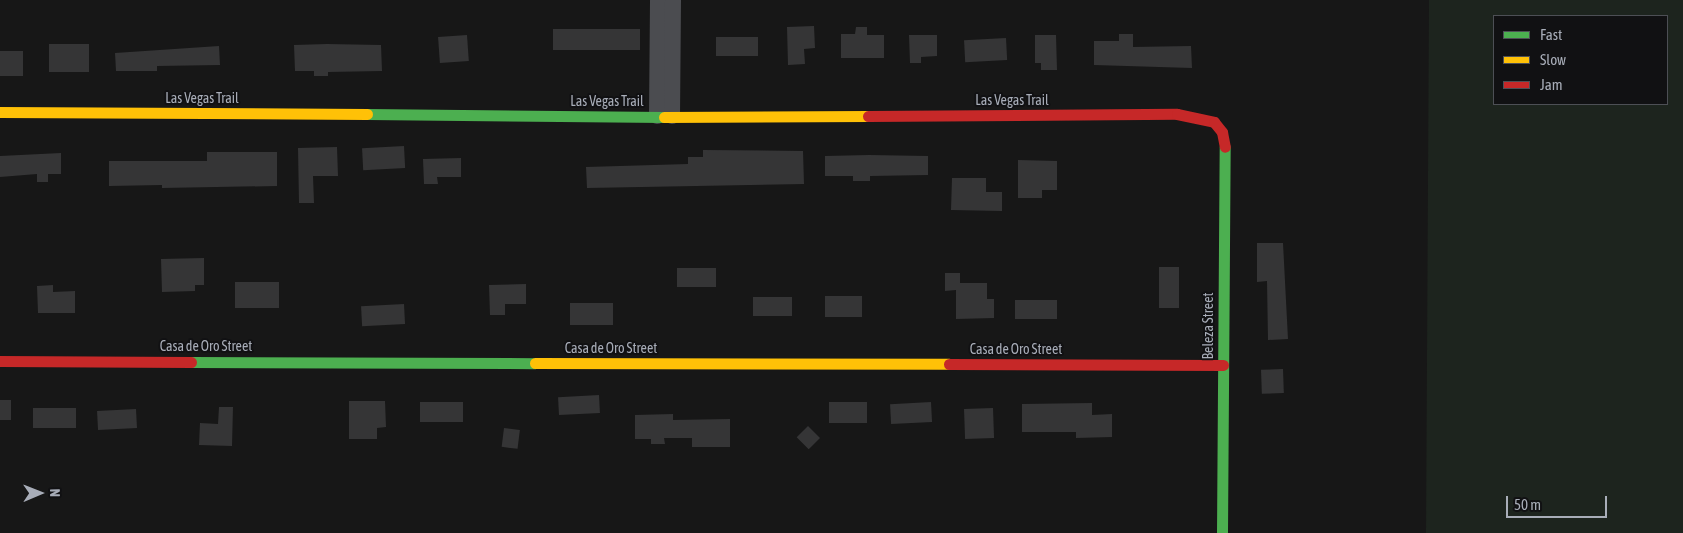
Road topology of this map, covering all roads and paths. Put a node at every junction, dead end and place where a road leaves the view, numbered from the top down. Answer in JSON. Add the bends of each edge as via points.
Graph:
{"nodes":[{"id":1,"x":658,"y":0,"type":"edge"},
{"id":2,"x":673,"y":0,"type":"edge"},
{"id":3,"x":0,"y":112,"type":"edge"},
{"id":4,"x":664,"y":116,"type":"junction"},
{"id":5,"x":1214,"y":122,"type":"joint"},
{"id":6,"x":0,"y":361,"type":"edge"},
{"id":7,"x":1223,"y":365,"type":"junction"},
{"id":8,"x":1222,"y":533,"type":"edge"}],
"edges":[{"from":1,"to":4,"type":"street"},
{"from":2,"to":4,"type":"street"},
{"from":3,"to":4,"type":"street","name":"Las Vegas Trail"},
{"from":4,"to":5,"type":"street","name":"Las Vegas Trail","via":[[1177,114]]},
{"from":5,"to":7,"type":"street","name":"Beleza Street","via":[[1222,132],[1225,147]]},
{"from":6,"to":7,"type":"street","name":"Casa de Oro Street"},
{"from":7,"to":8,"type":"street","name":"Beleza Street"}]}
